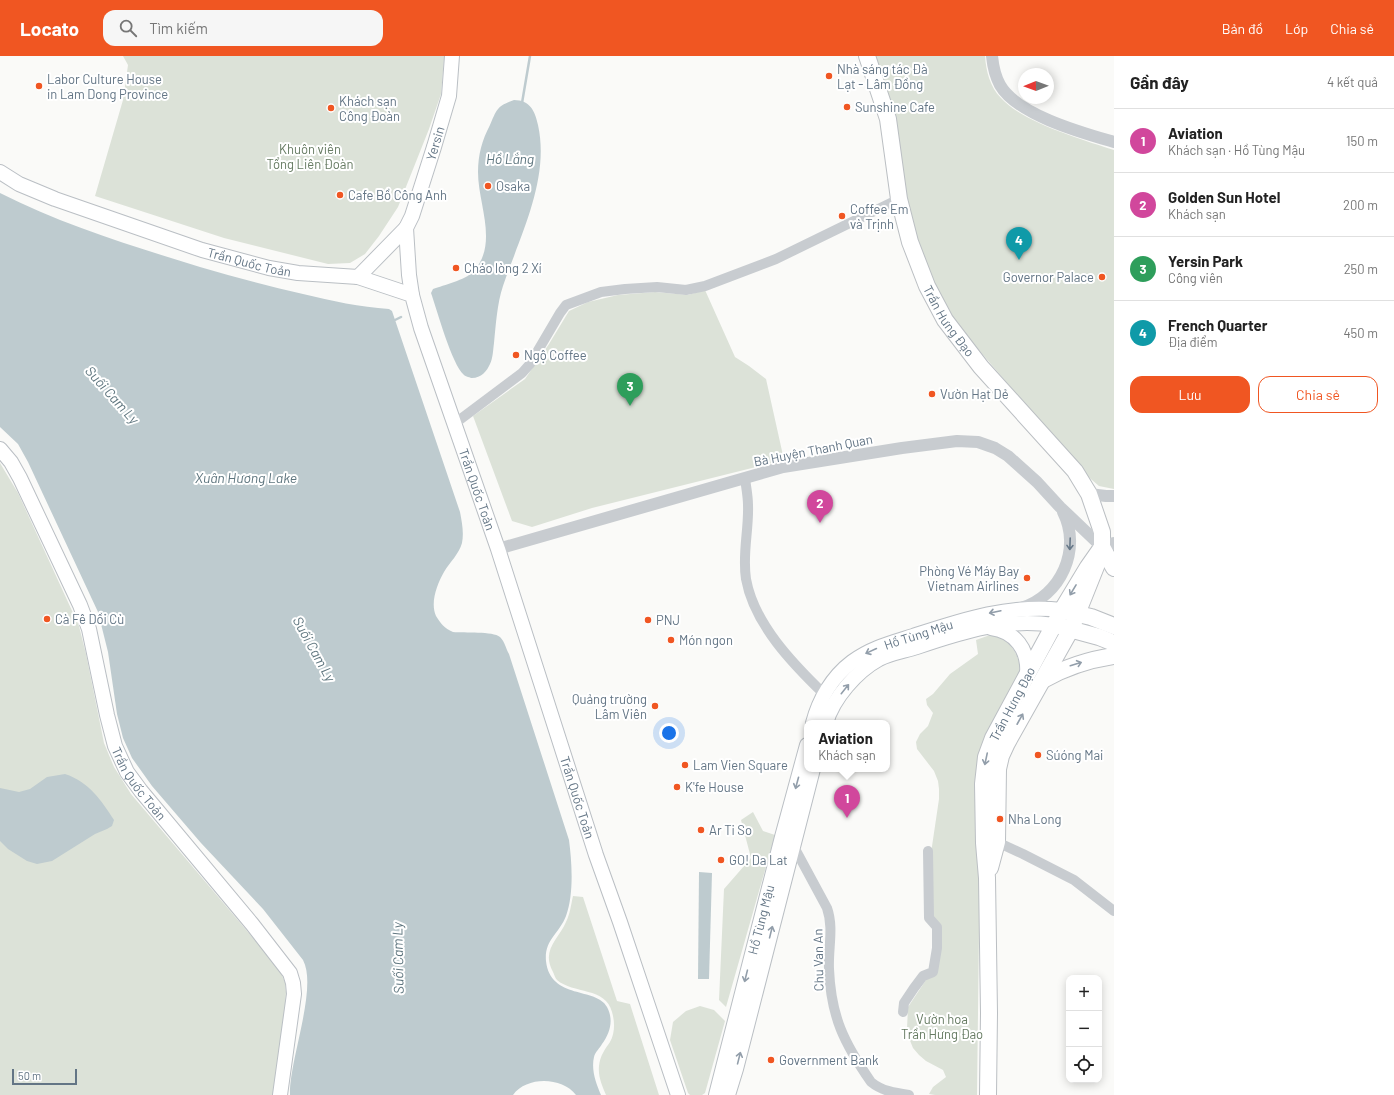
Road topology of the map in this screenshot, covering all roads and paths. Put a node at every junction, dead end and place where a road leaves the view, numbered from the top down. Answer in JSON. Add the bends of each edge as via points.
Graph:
{"nodes":[{"id":1,"x":452,"y":56,"type":"edge"},
{"id":2,"x":867,"y":56,"type":"edge"},
{"id":3,"x":992,"y":56,"type":"edge"},
{"id":4,"x":1114,"y":142,"type":"edge"},
{"id":5,"x":0,"y":172,"type":"edge"},
{"id":6,"x":899,"y":199,"type":"junction"},
{"id":7,"x":406,"y":228,"type":"junction"},
{"id":8,"x":358,"y":277,"type":"junction"},
{"id":9,"x":412,"y":295,"type":"junction"},
{"id":10,"x":454,"y":424,"type":"junction"},
{"id":11,"x":0,"y":449,"type":"edge"},
{"id":12,"x":745,"y":478,"type":"junction"},
{"id":13,"x":1089,"y":494,"type":"junction"},
{"id":14,"x":1114,"y":496,"type":"edge"},
{"id":15,"x":1060,"y":507,"type":"junction"},
{"id":16,"x":1106,"y":546,"type":"edge"},
{"id":17,"x":498,"y":549,"type":"junction"},
{"id":18,"x":1114,"y":568,"type":"edge"},
{"id":19,"x":1017,"y":609,"type":"junction"},
{"id":20,"x":1062,"y":610,"type":"junction"},
{"id":21,"x":1078,"y":614,"type":"junction"},
{"id":22,"x":1054,"y":625,"type":"junction"},
{"id":23,"x":1114,"y":626,"type":"edge"},
{"id":24,"x":982,"y":628,"type":"junction"},
{"id":25,"x":1071,"y":629,"type":"junction"},
{"id":26,"x":1114,"y":643,"type":"edge"},
{"id":27,"x":1114,"y":656,"type":"edge"},
{"id":28,"x":1034,"y":678,"type":"junction"},
{"id":29,"x":824,"y":694,"type":"junction"},
{"id":30,"x":814,"y":720,"type":"edge"},
{"id":31,"x":827,"y":720,"type":"edge"},
{"id":32,"x":804,"y":760,"type":"edge"},
{"id":33,"x":812,"y":772,"type":"edge"},
{"id":34,"x":788,"y":841,"type":"junction"},
{"id":35,"x":990,"y":843,"type":"junction"},
{"id":36,"x":928,"y":852,"type":"dead end"},
{"id":37,"x":1114,"y":911,"type":"edge"},
{"id":38,"x":903,"y":1012,"type":"dead end"},
{"id":39,"x":280,"y":1095,"type":"edge"},
{"id":40,"x":678,"y":1095,"type":"edge"},
{"id":41,"x":716,"y":1095,"type":"edge"},
{"id":42,"x":728,"y":1095,"type":"edge"},
{"id":43,"x":909,"y":1095,"type":"edge"},
{"id":44,"x":988,"y":1095,"type":"edge"}],
"edges":[{"from":1,"to":7,"type":"main road","name":"Yersin","via":[[449,96],[432,155]]},
{"from":2,"to":6,"type":"main road","name":"Trần Hưng Đạo","via":[[888,119]]},
{"from":3,"to":4,"type":"street","via":[[994,70],[1001,86],[1015,101],[1046,119]]},
{"from":5,"to":8,"type":"main road","name":"Trần Quốc Toản","via":[[55,199],[202,250],[268,268]]},
{"from":6,"to":10,"type":"street","via":[[776,259],[705,286],[686,290],[657,287],[601,292],[566,305],[522,373]]},
{"from":6,"to":13,"type":"main road","name":"Trần Hưng Đạo","via":[[910,242],[927,286],[945,320],[981,367],[1075,471]]},
{"from":7,"to":8,"type":"main road","name":"Yersin"},
{"from":7,"to":9,"type":"main road","name":"Yersin"},
{"from":8,"to":9,"type":"main road","name":"Trần Quốc Toản"},
{"from":9,"to":10,"type":"main road","name":"Trần Quốc Toản"},
{"from":10,"to":17,"type":"main road","name":"Trần Quốc Toản"},
{"from":11,"to":39,"type":"main road","name":"Trần Quốc Toản","via":[[20,478],[89,629],[111,733],[124,766],[141,791],[290,973],[294,994]]},
{"from":12,"to":15,"type":"street","name":"Bà Huyện Thanh Quan","via":[[783,467],[902,448],[957,441],[978,442],[1008,456]]},
{"from":12,"to":17,"type":"street","name":"Bà Huyện Thanh Quan"},
{"from":12,"to":29,"type":"street","via":[[748,506],[746,579],[753,601],[774,638],[793,663]]},
{"from":13,"to":14,"type":"street"},
{"from":13,"to":16,"type":"main road","name":"Trần Hưng Đạo"},
{"from":15,"to":16,"type":"street","name":"Bà Huyện Thanh Quan"},
{"from":15,"to":19,"type":"street","one_way":true,"via":[[1068,523],[1070,540],[1066,566],[1047,594]]},
{"from":16,"to":18,"type":"main road"},
{"from":16,"to":20,"type":"main road","name":"Trần Hưng Đạo","one_way":true,"via":[[1088,567]]},
{"from":16,"to":21,"type":"main road","name":"Trần Hưng Đạo"},
{"from":17,"to":40,"type":"main road","name":"Trần Quốc Toản","via":[[596,855]]},
{"from":19,"to":20,"type":"main road","name":"Hồ Tùng Mậu"},
{"from":19,"to":29,"type":"main road","name":"Hồ Tùng Mậu","one_way":true,"via":[[937,628],[870,650],[839,673]]},
{"from":20,"to":21,"type":"main road"},
{"from":20,"to":22,"type":"main road","name":"Trần Hưng Đạo"},
{"from":21,"to":23,"type":"main road"},
{"from":21,"to":25,"type":"main road","name":"Trần Hưng Đạo"},
{"from":22,"to":24,"type":"main road","name":"Hồ Tùng Mậu","via":[[1018,623]]},
{"from":22,"to":25,"type":"main road"},
{"from":22,"to":28,"type":"main road","name":"Trần Hưng Đạo"},
{"from":24,"to":28,"type":"main road","via":[[1003,630],[1015,638],[1026,655],[1028,668]]},
{"from":31,"to":24,"type":"main road","name":"Hồ Tùng Mậu","one_way":true,"via":[[845,687],[880,659]]},
{"from":25,"to":26,"type":"main road","via":[[1099,636]]},
{"from":25,"to":28,"type":"main road","name":"Trần Hưng Đạo"},
{"from":28,"to":27,"type":"main road","one_way":true,"via":[[1074,664]]},
{"from":28,"to":35,"type":"main road","name":"Trần Hưng Đạo","via":[[993,738],[986,757],[983,784]]},
{"from":29,"to":30,"type":"main road","name":"Hồ Tùng Mậu"},
{"from":32,"to":34,"type":"main road","name":"Hồ Tùng Mậu","one_way":true},
{"from":33,"to":34,"type":"main road","name":"Hồ Tùng Mậu"},
{"from":34,"to":41,"type":"main road","name":"Hồ Tùng Mậu","one_way":true},
{"from":42,"to":34,"type":"main road","name":"Hồ Tùng Mậu","one_way":true},
{"from":34,"to":43,"type":"street","name":"Chu Van An","via":[[830,917],[829,969],[833,1004],[844,1039],[871,1082],[885,1090]]},
{"from":35,"to":37,"type":"street","via":[[1023,854],[1074,880]]},
{"from":35,"to":44,"type":"main road","name":"Trần Hưng Đạo","via":[[987,878]]},
{"from":36,"to":38,"type":"street","via":[[929,918],[937,927],[937,948],[933,972],[922,976],[904,1003]]}]}
